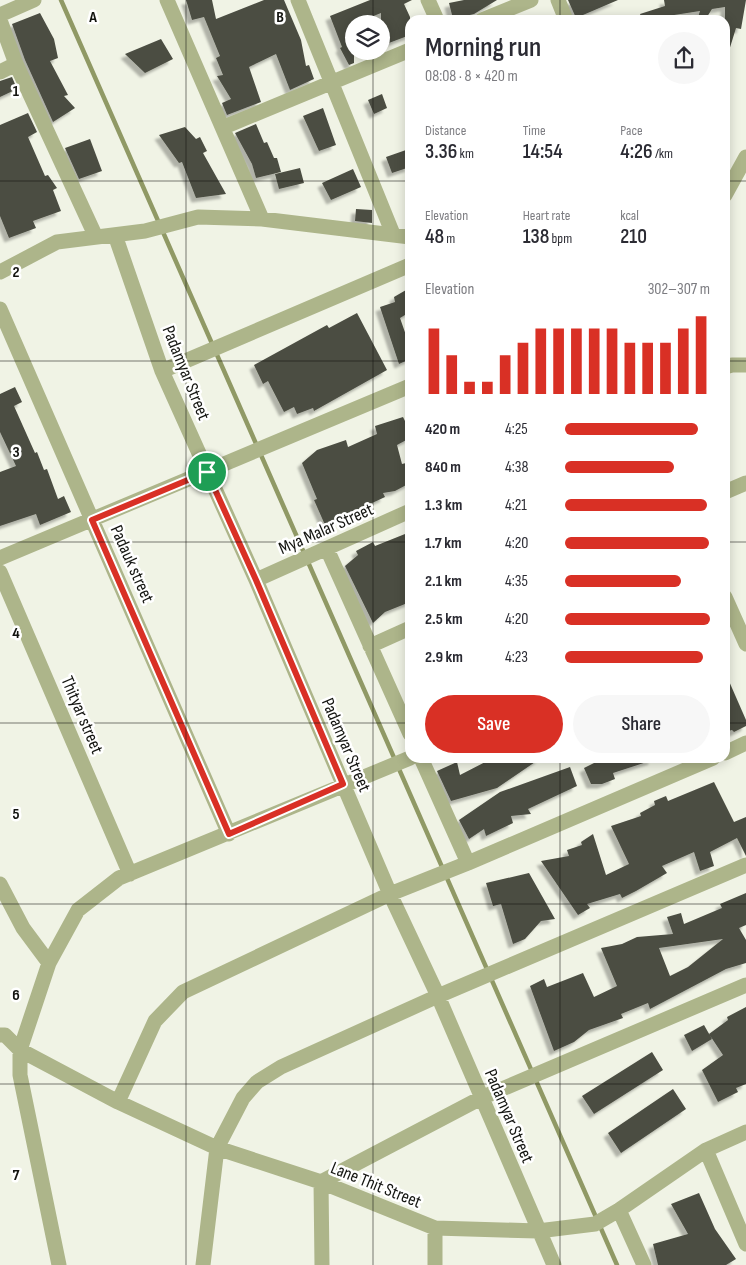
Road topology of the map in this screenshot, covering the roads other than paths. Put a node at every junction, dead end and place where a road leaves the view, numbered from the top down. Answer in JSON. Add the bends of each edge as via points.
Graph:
{"nodes":[{"id":1,"x":34,"y":0,"type":"edge"},
{"id":2,"x":167,"y":0,"type":"edge"},
{"id":3,"x":298,"y":0,"type":"edge"},
{"id":4,"x":428,"y":0,"type":"edge"},
{"id":5,"x":531,"y":0,"type":"edge"},
{"id":6,"x":558,"y":0,"type":"edge"},
{"id":7,"x":0,"y":15,"type":"edge"},
{"id":8,"x":434,"y":15,"type":"edge"},
{"id":9,"x":494,"y":15,"type":"edge"},
{"id":10,"x":564,"y":15,"type":"edge"},
{"id":11,"x":0,"y":20,"type":"edge"},
{"id":12,"x":405,"y":52,"type":"edge"},
{"id":13,"x":16,"y":64,"type":"junction"},
{"id":14,"x":0,"y":72,"type":"edge"},
{"id":15,"x":332,"y":83,"type":"junction"},
{"id":16,"x":224,"y":127,"type":"junction"},
{"id":17,"x":746,"y":157,"type":"edge"},
{"id":18,"x":740,"y":183,"type":"edge"},
{"id":19,"x":730,"y":192,"type":"edge"},
{"id":20,"x":262,"y":219,"type":"junction"},
{"id":21,"x":393,"y":234,"type":"junction"},
{"id":22,"x":95,"y":235,"type":"junction"},
{"id":23,"x":115,"y":235,"type":"junction"},
{"id":24,"x":405,"y":235,"type":"edge"},
{"id":25,"x":1,"y":267,"type":"edge"},
{"id":26,"x":405,"y":267,"type":"edge"},
{"id":27,"x":0,"y":309,"type":"edge"},
{"id":28,"x":730,"y":365,"type":"edge"},
{"id":29,"x":746,"y":365,"type":"edge"},
{"id":30,"x":162,"y":371,"type":"junction"},
{"id":31,"x":405,"y":388,"type":"edge"},
{"id":32,"x":207,"y":472,"type":"junction"},
{"id":33,"x":746,"y":483,"type":"edge"},
{"id":34,"x":730,"y":490,"type":"edge"},
{"id":35,"x":405,"y":513,"type":"edge"},
{"id":36,"x":92,"y":520,"type":"junction"},
{"id":37,"x":327,"y":549,"type":"junction"},
{"id":38,"x":0,"y":558,"type":"edge"},
{"id":39,"x":0,"y":572,"type":"edge"},
{"id":40,"x":256,"y":580,"type":"junction"},
{"id":41,"x":735,"y":615,"type":"edge"},
{"id":42,"x":405,"y":630,"type":"edge"},
{"id":43,"x":746,"y":644,"type":"edge"},
{"id":44,"x":370,"y":646,"type":"junction"},
{"id":45,"x":405,"y":723,"type":"edge"},
{"id":46,"x":746,"y":744,"type":"edge"},
{"id":47,"x":730,"y":750,"type":"edge"},
{"id":48,"x":405,"y":760,"type":"edge"},
{"id":49,"x":423,"y":763,"type":"edge"},
{"id":50,"x":702,"y":763,"type":"edge"},
{"id":51,"x":343,"y":784,"type":"junction"},
{"id":52,"x":229,"y":834,"type":"junction"},
{"id":53,"x":468,"y":863,"type":"junction"},
{"id":54,"x":746,"y":865,"type":"edge"},
{"id":55,"x":130,"y":874,"type":"junction"},
{"id":56,"x":0,"y":884,"type":"edge"},
{"id":57,"x":390,"y":894,"type":"junction"},
{"id":58,"x":49,"y":963,"type":"junction"},
{"id":59,"x":746,"y":985,"type":"edge"},
{"id":60,"x":438,"y":996,"type":"junction"},
{"id":61,"x":0,"y":1034,"type":"edge"},
{"id":62,"x":20,"y":1050,"type":"junction"},
{"id":63,"x":481,"y":1098,"type":"junction"},
{"id":64,"x":118,"y":1102,"type":"junction"},
{"id":65,"x":746,"y":1132,"type":"edge"},
{"id":66,"x":217,"y":1148,"type":"junction"},
{"id":67,"x":706,"y":1150,"type":"junction"},
{"id":68,"x":320,"y":1182,"type":"junction"},
{"id":69,"x":619,"y":1210,"type":"junction"},
{"id":70,"x":435,"y":1228,"type":"junction"},
{"id":71,"x":538,"y":1231,"type":"junction"},
{"id":72,"x":746,"y":1244,"type":"edge"},
{"id":73,"x":59,"y":1265,"type":"edge"},
{"id":74,"x":203,"y":1265,"type":"edge"},
{"id":75,"x":322,"y":1265,"type":"edge"},
{"id":76,"x":435,"y":1265,"type":"edge"},
{"id":77,"x":554,"y":1265,"type":"edge"},
{"id":78,"x":644,"y":1265,"type":"edge"}],
"edges":[{"from":1,"to":7,"type":"street"},
{"from":2,"to":16,"type":"street"},
{"from":3,"to":15,"type":"street"},
{"from":4,"to":8,"type":"street"},
{"from":5,"to":9,"type":"street"},
{"from":6,"to":10,"type":"street"},
{"from":11,"to":13,"type":"street"},
{"from":12,"to":15,"type":"street"},
{"from":13,"to":14,"type":"street"},
{"from":13,"to":22,"type":"street"},
{"from":15,"to":16,"type":"street"},
{"from":15,"to":21,"type":"street"},
{"from":16,"to":20,"type":"street"},
{"from":17,"to":18,"type":"street"},
{"from":18,"to":19,"type":"street"},
{"from":20,"to":21,"type":"street"},
{"from":20,"to":23,"type":"street","via":[[198,217]]},
{"from":21,"to":24,"type":"street"},
{"from":22,"to":23,"type":"street"},
{"from":22,"to":25,"type":"street","via":[[56,242]]},
{"from":23,"to":30,"type":"street","name":"Padamyar Street"},
{"from":26,"to":30,"type":"street"},
{"from":27,"to":36,"type":"street","name":"Padauk street"},
{"from":28,"to":29,"type":"street"},
{"from":30,"to":32,"type":"street","name":"Padamyar Street"},
{"from":31,"to":32,"type":"street"},
{"from":32,"to":36,"type":"street"},
{"from":32,"to":40,"type":"street","name":"Padamyar Street"},
{"from":33,"to":34,"type":"street"},
{"from":35,"to":37,"type":"street","name":"Mya Malar Street"},
{"from":36,"to":38,"type":"street"},
{"from":36,"to":52,"type":"street","name":"Padauk street"},
{"from":37,"to":40,"type":"street","name":"Mya Malar Street"},
{"from":37,"to":44,"type":"street"},
{"from":39,"to":55,"type":"street","name":"Thityar street"},
{"from":40,"to":51,"type":"street","name":"Padamyar Street"},
{"from":41,"to":43,"type":"street"},
{"from":42,"to":44,"type":"street"},
{"from":44,"to":45,"type":"street"},
{"from":46,"to":47,"type":"street"},
{"from":48,"to":51,"type":"street"},
{"from":49,"to":53,"type":"street"},
{"from":50,"to":53,"type":"street"},
{"from":51,"to":52,"type":"street"},
{"from":51,"to":57,"type":"street","name":"Padamyar Street"},
{"from":52,"to":55,"type":"street"},
{"from":53,"to":57,"type":"street"},
{"from":54,"to":60,"type":"street"},
{"from":55,"to":58,"type":"street","via":[[119,878],[78,910]]},
{"from":56,"to":58,"type":"street","via":[[23,928]]},
{"from":57,"to":60,"type":"street","name":"Padamyar Street"},
{"from":57,"to":64,"type":"street","via":[[183,992],[155,1021]]},
{"from":58,"to":62,"type":"street"},
{"from":59,"to":63,"type":"street"},
{"from":60,"to":63,"type":"street","name":"Padamyar Street"},
{"from":60,"to":66,"type":"street","via":[[281,1067],[257,1082],[243,1098]]},
{"from":61,"to":62,"type":"street","name":"Lane Thit Street"},
{"from":62,"to":64,"type":"street","name":"Lane Thit Street"},
{"from":62,"to":73,"type":"street","via":[[20,1075]]},
{"from":63,"to":68,"type":"street"},
{"from":63,"to":71,"type":"street","name":"Padamyar Street"},
{"from":64,"to":66,"type":"street","name":"Lane Thit Street"},
{"from":65,"to":67,"type":"street","name":"Lane Thit Street"},
{"from":66,"to":68,"type":"street","name":"Lane Thit Street"},
{"from":66,"to":74,"type":"street"},
{"from":67,"to":69,"type":"street","name":"Lane Thit Street"},
{"from":67,"to":72,"type":"street"},
{"from":68,"to":70,"type":"street","name":"Lane Thit Street"},
{"from":68,"to":75,"type":"street"},
{"from":69,"to":71,"type":"street","name":"Lane Thit Street","via":[[595,1224]]},
{"from":69,"to":78,"type":"street"},
{"from":70,"to":71,"type":"street","name":"Lane Thit Street"},
{"from":70,"to":76,"type":"street"},
{"from":71,"to":77,"type":"street","name":"Padamyar Street"}]}
